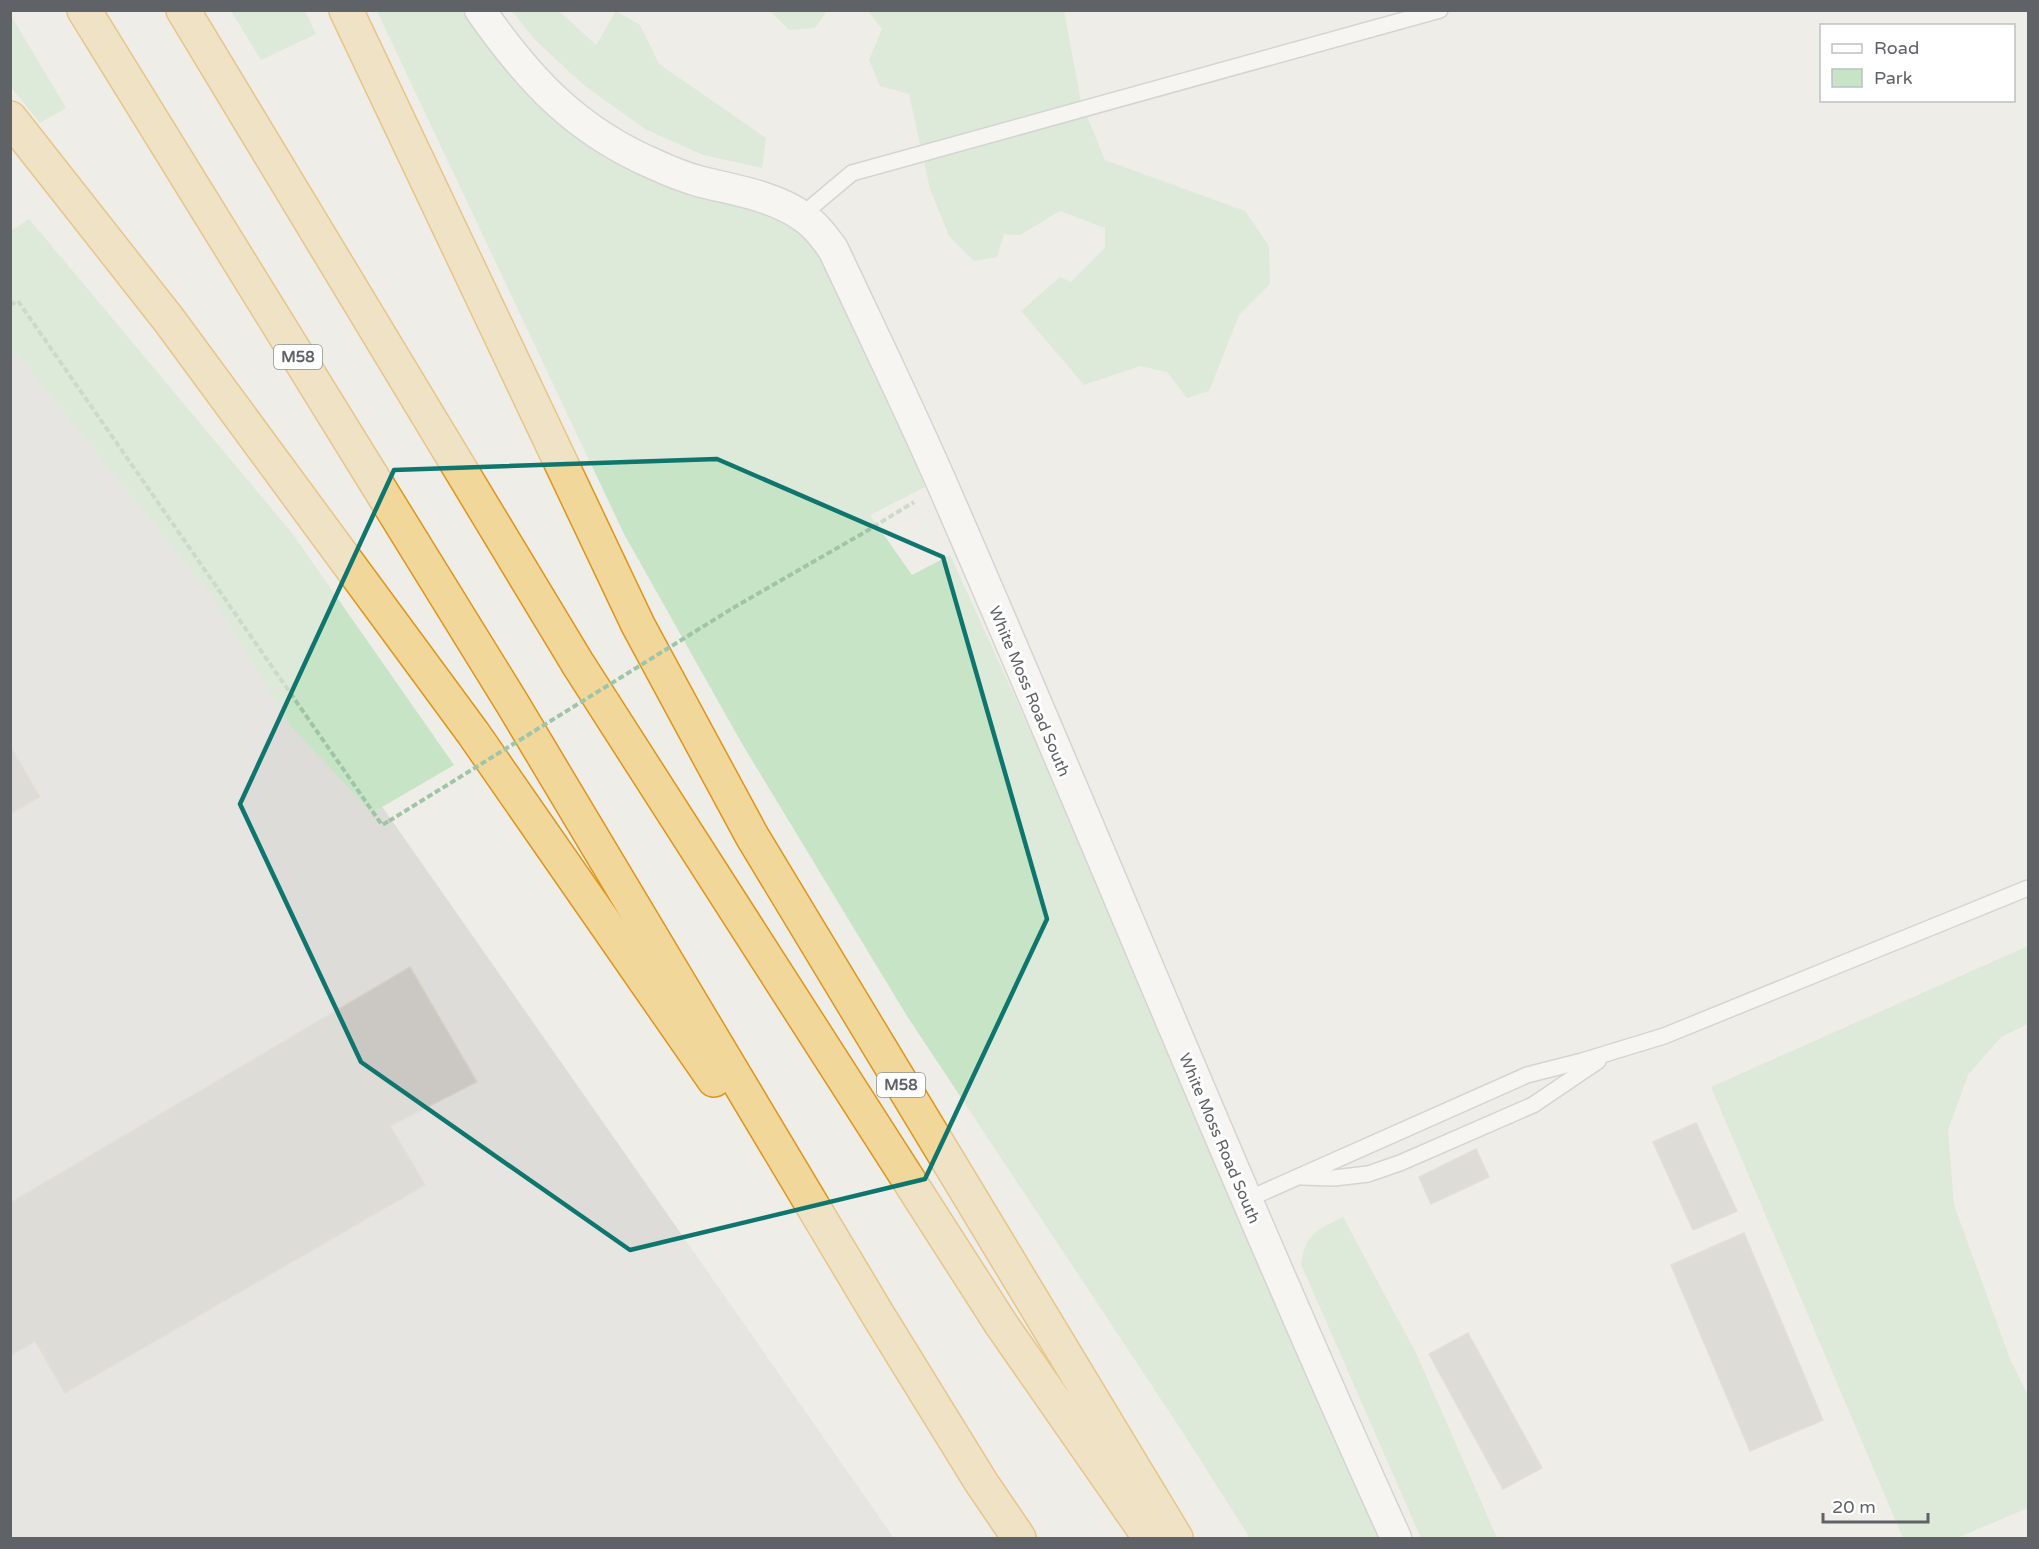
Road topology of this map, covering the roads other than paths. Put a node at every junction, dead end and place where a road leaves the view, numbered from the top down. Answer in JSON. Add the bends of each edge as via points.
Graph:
{"nodes":[{"id":1,"x":84,"y":10,"type":"edge"},
{"id":2,"x":183,"y":10,"type":"edge"},
{"id":3,"x":346,"y":10,"type":"edge"},
{"id":4,"x":480,"y":10,"type":"edge"},
{"id":5,"x":1440,"y":10,"type":"edge"},
{"id":6,"x":10,"y":118,"type":"edge"},
{"id":7,"x":802,"y":215,"type":"junction"},
{"id":8,"x":2028,"y":888,"type":"edge"},
{"id":9,"x":1610,"y":1053,"type":"junction"},
{"id":10,"x":1297,"y":1177,"type":"junction"},
{"id":11,"x":1246,"y":1200,"type":"junction"},
{"id":12,"x":878,"y":1315,"type":"junction"},
{"id":13,"x":1019,"y":1539,"type":"edge"},
{"id":14,"x":1150,"y":1539,"type":"edge"},
{"id":15,"x":1176,"y":1539,"type":"edge"},
{"id":16,"x":1396,"y":1539,"type":"edge"}],
"edges":[{"from":1,"to":12,"type":"highway","number":"M58","via":[[512,703]]},
{"from":2,"to":14,"type":"highway","number":"M58","via":[[585,674],[1001,1324]]},
{"from":3,"to":15,"type":"highway","number":"M58","via":[[638,625],[752,836]]},
{"from":4,"to":7,"type":"street","name":"White Moss Road South","via":[[533,81],[569,115],[612,143],[655,165],[773,201]]},
{"from":5,"to":7,"type":"lane","via":[[852,173]]},
{"from":6,"to":12,"type":"highway","via":[[169,320],[472,733]]},
{"from":7,"to":11,"type":"street","name":"White Moss Road South","via":[[833,249],[942,484]]},
{"from":8,"to":9,"type":"lane","via":[[1736,1008]]},
{"from":9,"to":10,"type":"lane","via":[[1527,1075]]},
{"from":9,"to":10,"type":"lane","via":[[1533,1105],[1400,1163],[1368,1174]]},
{"from":10,"to":11,"type":"lane"},
{"from":11,"to":16,"type":"street","name":"White Moss Road South"},
{"from":12,"to":13,"type":"highway","number":"M58"}]}
